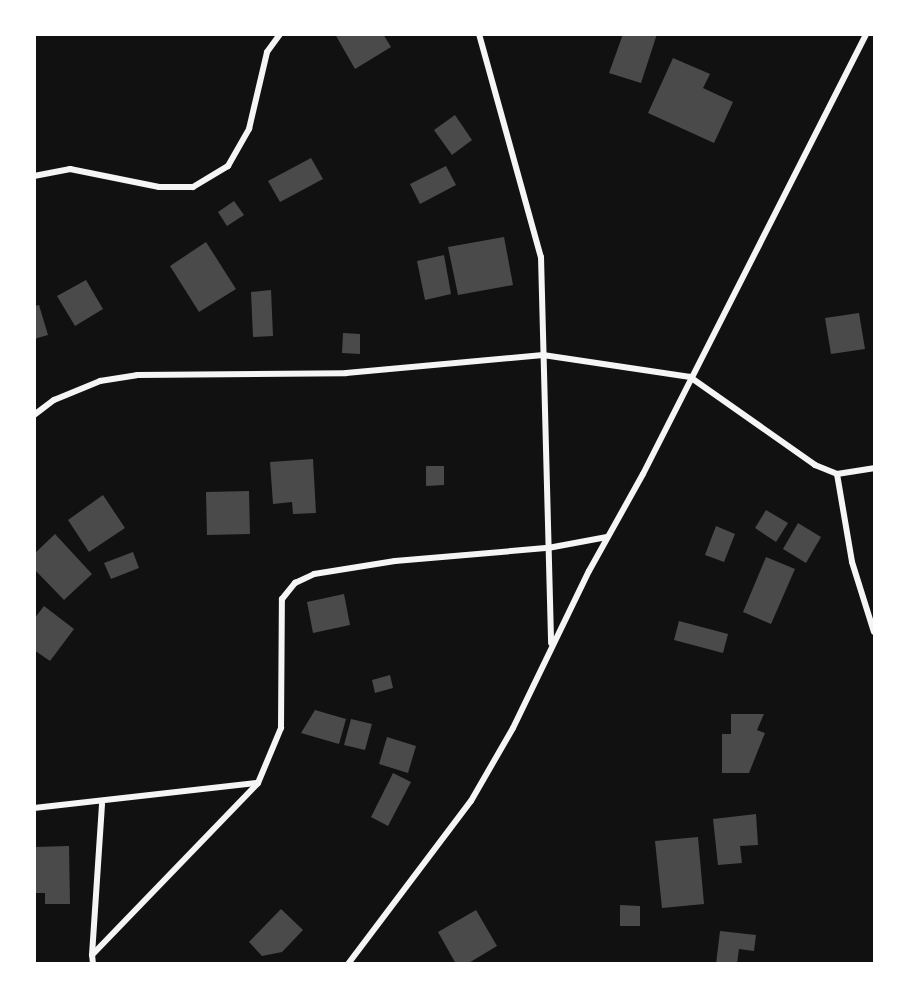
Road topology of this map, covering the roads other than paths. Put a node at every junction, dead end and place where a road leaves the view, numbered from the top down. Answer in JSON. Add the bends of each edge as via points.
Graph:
{"nodes":[{"id":1,"x":280,"y":34,"type":"edge"},
{"id":2,"x":479,"y":34,"type":"edge"},
{"id":3,"x":866,"y":34,"type":"edge"},
{"id":4,"x":34,"y":176,"type":"edge"},
{"id":5,"x":543,"y":355,"type":"junction"},
{"id":6,"x":690,"y":377,"type":"junction"},
{"id":7,"x":34,"y":415,"type":"edge"},
{"id":8,"x":874,"y":468,"type":"edge"},
{"id":9,"x":837,"y":474,"type":"junction"},
{"id":10,"x":607,"y":537,"type":"junction"},
{"id":11,"x":548,"y":548,"type":"junction"},
{"id":12,"x":874,"y":632,"type":"edge"},
{"id":13,"x":551,"y":646,"type":"junction"},
{"id":14,"x":258,"y":783,"type":"junction"},
{"id":15,"x":102,"y":804,"type":"junction"},
{"id":16,"x":34,"y":808,"type":"edge"},
{"id":17,"x":92,"y":955,"type":"junction"},
{"id":18,"x":93,"y":963,"type":"edge"},
{"id":19,"x":348,"y":963,"type":"edge"}],
"edges":[{"from":1,"to":4,"type":"street","via":[[267,52],[249,129],[228,166],[193,187],[159,188],[70,169]]},
{"from":2,"to":5,"type":"street","via":[[541,257]]},
{"from":3,"to":6,"type":"street"},
{"from":5,"to":6,"type":"street"},
{"from":5,"to":7,"type":"street","via":[[346,373],[137,375],[100,381],[54,400]]},
{"from":5,"to":11,"type":"street"},
{"from":6,"to":9,"type":"street","via":[[815,465]]},
{"from":6,"to":10,"type":"street"},
{"from":8,"to":9,"type":"street"},
{"from":9,"to":12,"type":"street","via":[[855,572]]},
{"from":10,"to":11,"type":"street"},
{"from":10,"to":13,"type":"street"},
{"from":11,"to":13,"type":"street"},
{"from":11,"to":14,"type":"street","via":[[395,561],[314,574],[295,582],[282,599],[281,728]]},
{"from":13,"to":19,"type":"street","via":[[513,728],[471,801]]},
{"from":14,"to":15,"type":"street"},
{"from":14,"to":17,"type":"street"},
{"from":15,"to":16,"type":"street"},
{"from":15,"to":17,"type":"street"},
{"from":17,"to":18,"type":"street"}]}
